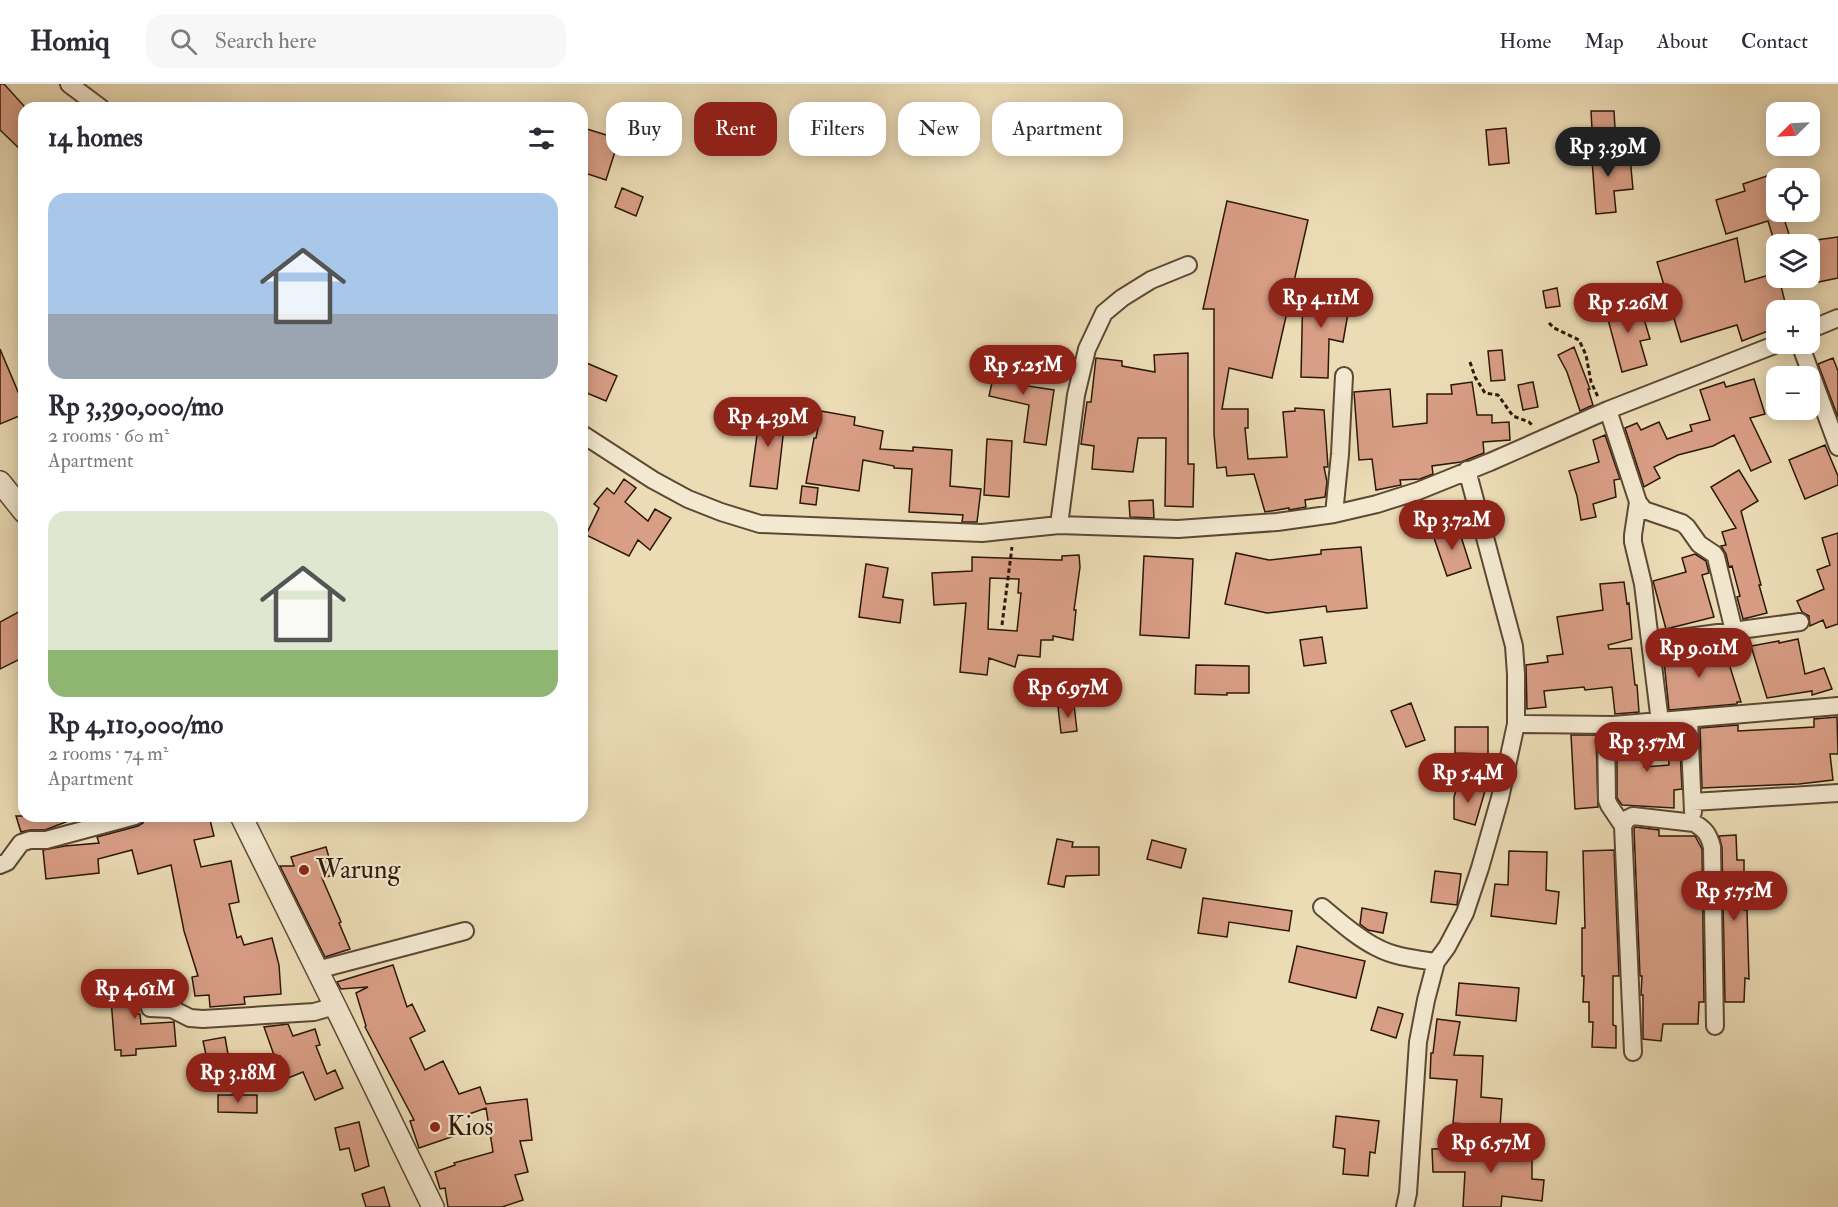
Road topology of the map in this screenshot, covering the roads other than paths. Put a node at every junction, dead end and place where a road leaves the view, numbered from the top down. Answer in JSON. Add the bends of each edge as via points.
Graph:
{"nodes":[{"id":1,"x":69,"y":84,"type":"edge"},
{"id":2,"x":93,"y":102,"type":"edge"},
{"id":3,"x":1188,"y":264,"type":"dead end"},
{"id":4,"x":1838,"y":318,"type":"edge"},
{"id":5,"x":1820,"y":325,"type":"edge"},
{"id":6,"x":1766,"y":348,"type":"edge"},
{"id":7,"x":1804,"y":354,"type":"edge"},
{"id":8,"x":1344,"y":376,"type":"dead end"},
{"id":9,"x":1607,"y":411,"type":"junction"},
{"id":10,"x":588,"y":438,"type":"edge"},
{"id":11,"x":1838,"y":447,"type":"edge"},
{"id":12,"x":1467,"y":470,"type":"junction"},
{"id":13,"x":0,"y":482,"type":"edge"},
{"id":14,"x":1638,"y":502,"type":"junction"},
{"id":15,"x":18,"y":504,"type":"edge"},
{"id":16,"x":1334,"y":514,"type":"junction"},
{"id":17,"x":1059,"y":525,"type":"junction"},
{"id":18,"x":1800,"y":622,"type":"dead end"},
{"id":19,"x":1734,"y":631,"type":"junction"},
{"id":20,"x":1651,"y":642,"type":"junction"},
{"id":21,"x":1838,"y":706,"type":"edge"},
{"id":22,"x":1689,"y":720,"type":"junction"},
{"id":23,"x":1660,"y":722,"type":"junction"},
{"id":24,"x":1516,"y":724,"type":"junction"},
{"id":25,"x":1606,"y":725,"type":"junction"},
{"id":26,"x":1838,"y":793,"type":"edge"},
{"id":27,"x":1693,"y":802,"type":"junction"},
{"id":28,"x":113,"y":822,"type":"edge"},
{"id":29,"x":244,"y":822,"type":"edge"},
{"id":30,"x":1694,"y":823,"type":"junction"},
{"id":31,"x":1623,"y":826,"type":"junction"},
{"id":32,"x":0,"y":865,"type":"edge"},
{"id":33,"x":1322,"y":907,"type":"dead end"},
{"id":34,"x":465,"y":930,"type":"dead end"},
{"id":35,"x":1436,"y":962,"type":"junction"},
{"id":36,"x":317,"y":970,"type":"junction"},
{"id":37,"x":150,"y":1008,"type":"dead end"},
{"id":38,"x":325,"y":1008,"type":"junction"},
{"id":39,"x":1715,"y":1026,"type":"dead end"},
{"id":40,"x":1633,"y":1052,"type":"dead end"},
{"id":41,"x":433,"y":1207,"type":"edge"},
{"id":42,"x":1406,"y":1207,"type":"edge"}],
"edges":[{"from":1,"to":2,"type":"street"},
{"from":3,"to":17,"type":"street","via":[[1141,286],[1104,313],[1087,349],[1076,395]]},
{"from":4,"to":5,"type":"street"},
{"from":6,"to":9,"type":"street"},
{"from":7,"to":11,"type":"street"},
{"from":8,"to":16,"type":"street"},
{"from":9,"to":12,"type":"street"},
{"from":9,"to":14,"type":"street"},
{"from":10,"to":17,"type":"street","via":[[688,499],[760,524],[982,533]]},
{"from":12,"to":16,"type":"street","via":[[1418,491]]},
{"from":12,"to":24,"type":"street","via":[[1514,646]]},
{"from":13,"to":15,"type":"street"},
{"from":14,"to":19,"type":"street","via":[[1644,510],[1682,523],[1699,544],[1714,554]]},
{"from":14,"to":20,"type":"street","via":[[1633,542]]},
{"from":16,"to":17,"type":"street","via":[[1178,529]]},
{"from":18,"to":19,"type":"street"},
{"from":19,"to":20,"type":"street"},
{"from":20,"to":23,"type":"street"},
{"from":21,"to":22,"type":"street"},
{"from":22,"to":23,"type":"street"},
{"from":22,"to":27,"type":"street"},
{"from":23,"to":25,"type":"street"},
{"from":24,"to":25,"type":"street"},
{"from":24,"to":35,"type":"street","via":[[1477,879],[1465,913]]},
{"from":25,"to":31,"type":"street","via":[[1607,800]]},
{"from":26,"to":27,"type":"street"},
{"from":27,"to":30,"type":"street"},
{"from":28,"to":32,"type":"street","via":[[21,843]]},
{"from":29,"to":36,"type":"street"},
{"from":30,"to":31,"type":"street","via":[[1633,816]]},
{"from":30,"to":39,"type":"street","via":[[1709,834],[1712,847]]},
{"from":31,"to":40,"type":"street"},
{"from":33,"to":35,"type":"street","via":[[1377,948]]},
{"from":34,"to":36,"type":"street"},
{"from":35,"to":42,"type":"street","via":[[1418,1042]]},
{"from":36,"to":38,"type":"street"},
{"from":37,"to":38,"type":"street","via":[[172,1009],[190,1018],[203,1019]]},
{"from":38,"to":41,"type":"street"}]}
